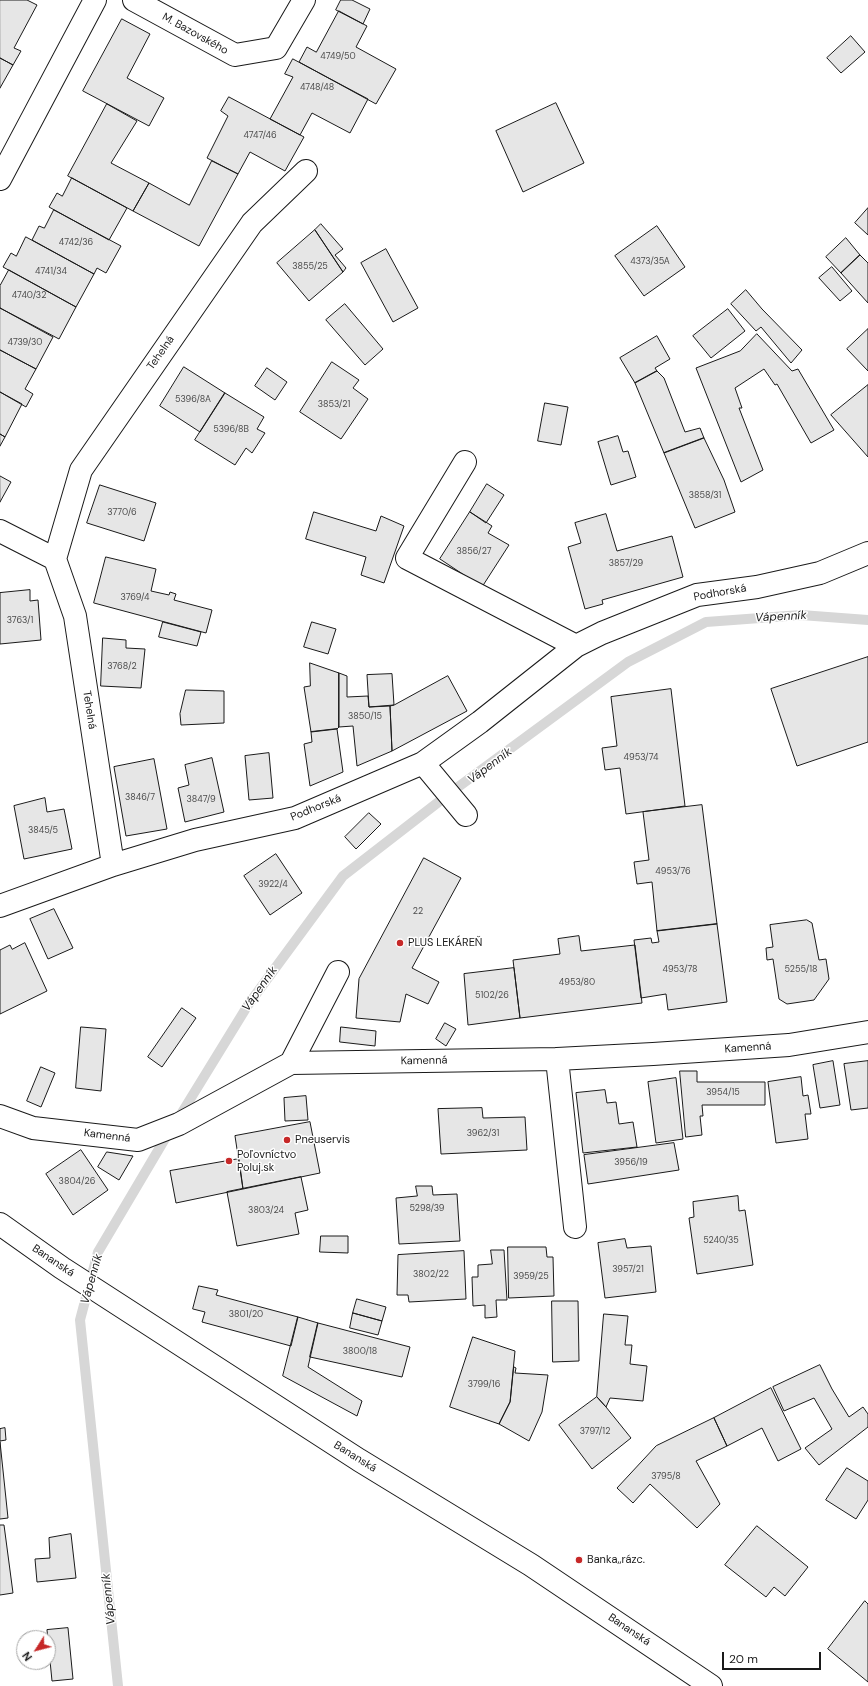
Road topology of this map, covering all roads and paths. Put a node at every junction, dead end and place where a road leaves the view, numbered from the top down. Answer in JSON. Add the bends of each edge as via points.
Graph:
{"nodes":[{"id":1,"x":95,"y":0,"type":"edge"},
{"id":2,"x":134,"y":0,"type":"edge"},
{"id":3,"x":304,"y":0,"type":"edge"},
{"id":4,"x":306,"y":171,"type":"dead end"},
{"id":5,"x":0,"y":179,"type":"edge"},
{"id":6,"x":465,"y":462,"type":"dead end"},
{"id":7,"x":0,"y":531,"type":"edge"},
{"id":8,"x":868,"y":553,"type":"edge"},
{"id":9,"x":55,"y":559,"type":"junction"},
{"id":10,"x":576,"y":646,"type":"junction"},
{"id":11,"x":423,"y":763,"type":"junction"},
{"id":12,"x":466,"y":815,"type":"dead end"},
{"id":13,"x":113,"y":865,"type":"junction"},
{"id":14,"x":0,"y":906,"type":"edge"},
{"id":15,"x":338,"y":972,"type":"dead end"},
{"id":16,"x":868,"y":1032,"type":"edge"},
{"id":17,"x":557,"y":1059,"type":"junction"},
{"id":18,"x":291,"y":1063,"type":"junction"},
{"id":19,"x":0,"y":1116,"type":"edge"},
{"id":20,"x":0,"y":1224,"type":"edge"},
{"id":21,"x":575,"y":1227,"type":"dead end"},
{"id":22,"x":712,"y":1686,"type":"edge"}],
"edges":[{"from":1,"to":5,"type":"street"},
{"from":2,"to":3,"type":"street","name":"M. Bazovského","via":[[235,55],[276,48]]},
{"from":4,"to":9,"type":"street","name":"Tehelná","via":[[252,223],[81,470]]},
{"from":6,"to":10,"type":"street","via":[[407,558]]},
{"from":7,"to":9,"type":"street"},
{"from":8,"to":10,"type":"street","name":"Podhorská","via":[[820,573],[757,587],[697,595]]},
{"from":9,"to":13,"type":"street","name":"Tehelná","via":[[75,616]]},
{"from":10,"to":11,"type":"street","name":"Podhorská","via":[[480,722]]},
{"from":11,"to":12,"type":"street"},
{"from":11,"to":13,"type":"street","name":"Podhorská","via":[[295,818],[195,840]]},
{"from":13,"to":14,"type":"street","name":"Podhorská"},
{"from":15,"to":18,"type":"street"},
{"from":16,"to":17,"type":"street","name":"Kamenná","via":[[789,1046]]},
{"from":17,"to":18,"type":"street","name":"Kamenná"},
{"from":17,"to":21,"type":"street"},
{"from":18,"to":19,"type":"street","name":"Kamenná","via":[[179,1124],[138,1140],[33,1128]]},
{"from":20,"to":22,"type":"street","name":"Bananská","via":[[62,1268],[359,1460],[531,1565]]}]}
